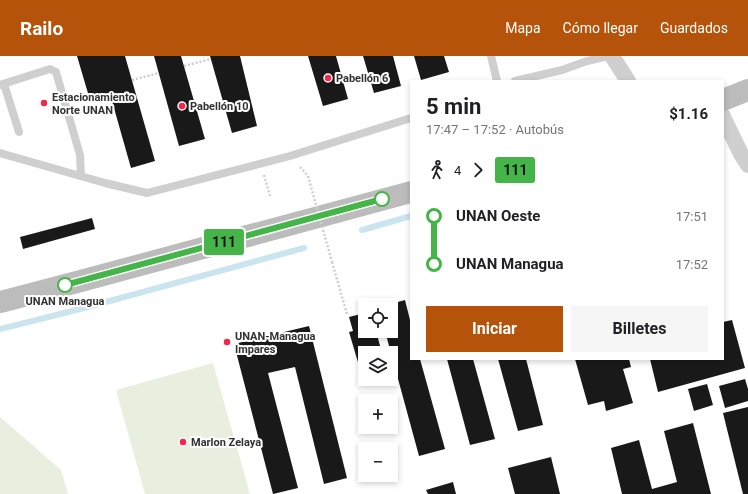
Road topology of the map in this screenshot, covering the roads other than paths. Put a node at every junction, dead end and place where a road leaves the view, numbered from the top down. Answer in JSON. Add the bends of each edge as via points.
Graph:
{"nodes":[{"id":1,"x":491,"y":56,"type":"edge"},
{"id":2,"x":608,"y":56,"type":"edge"},
{"id":3,"x":612,"y":56,"type":"edge"},
{"id":4,"x":497,"y":80,"type":"edge"},
{"id":5,"x":520,"y":80,"type":"edge"},
{"id":6,"x":627,"y":80,"type":"edge"},
{"id":7,"x":2,"y":84,"type":"edge"},
{"id":8,"x":748,"y":90,"type":"edge"},
{"id":9,"x":724,"y":111,"type":"edge"},
{"id":10,"x":724,"y":114,"type":"edge"},
{"id":11,"x":410,"y":118,"type":"edge"},
{"id":12,"x":19,"y":132,"type":"dead end"},
{"id":13,"x":0,"y":153,"type":"edge"},
{"id":14,"x":744,"y":160,"type":"edge"},
{"id":15,"x":81,"y":176,"type":"junction"},
{"id":16,"x":410,"y":192,"type":"edge"},
{"id":17,"x":0,"y":302,"type":"edge"}],
"edges":[{"from":1,"to":4,"type":"lane"},
{"from":2,"to":5,"type":"lane"},
{"from":3,"to":6,"type":"street"},
{"from":7,"to":12,"type":"lane"},
{"from":7,"to":15,"type":"lane","via":[[50,69],[56,72],[80,155]]},
{"from":8,"to":9,"type":"main road"},
{"from":10,"to":14,"type":"street"},
{"from":11,"to":15,"type":"lane","via":[[290,156],[146,193]]},
{"from":13,"to":15,"type":"lane"},
{"from":16,"to":17,"type":"main road"}]}
